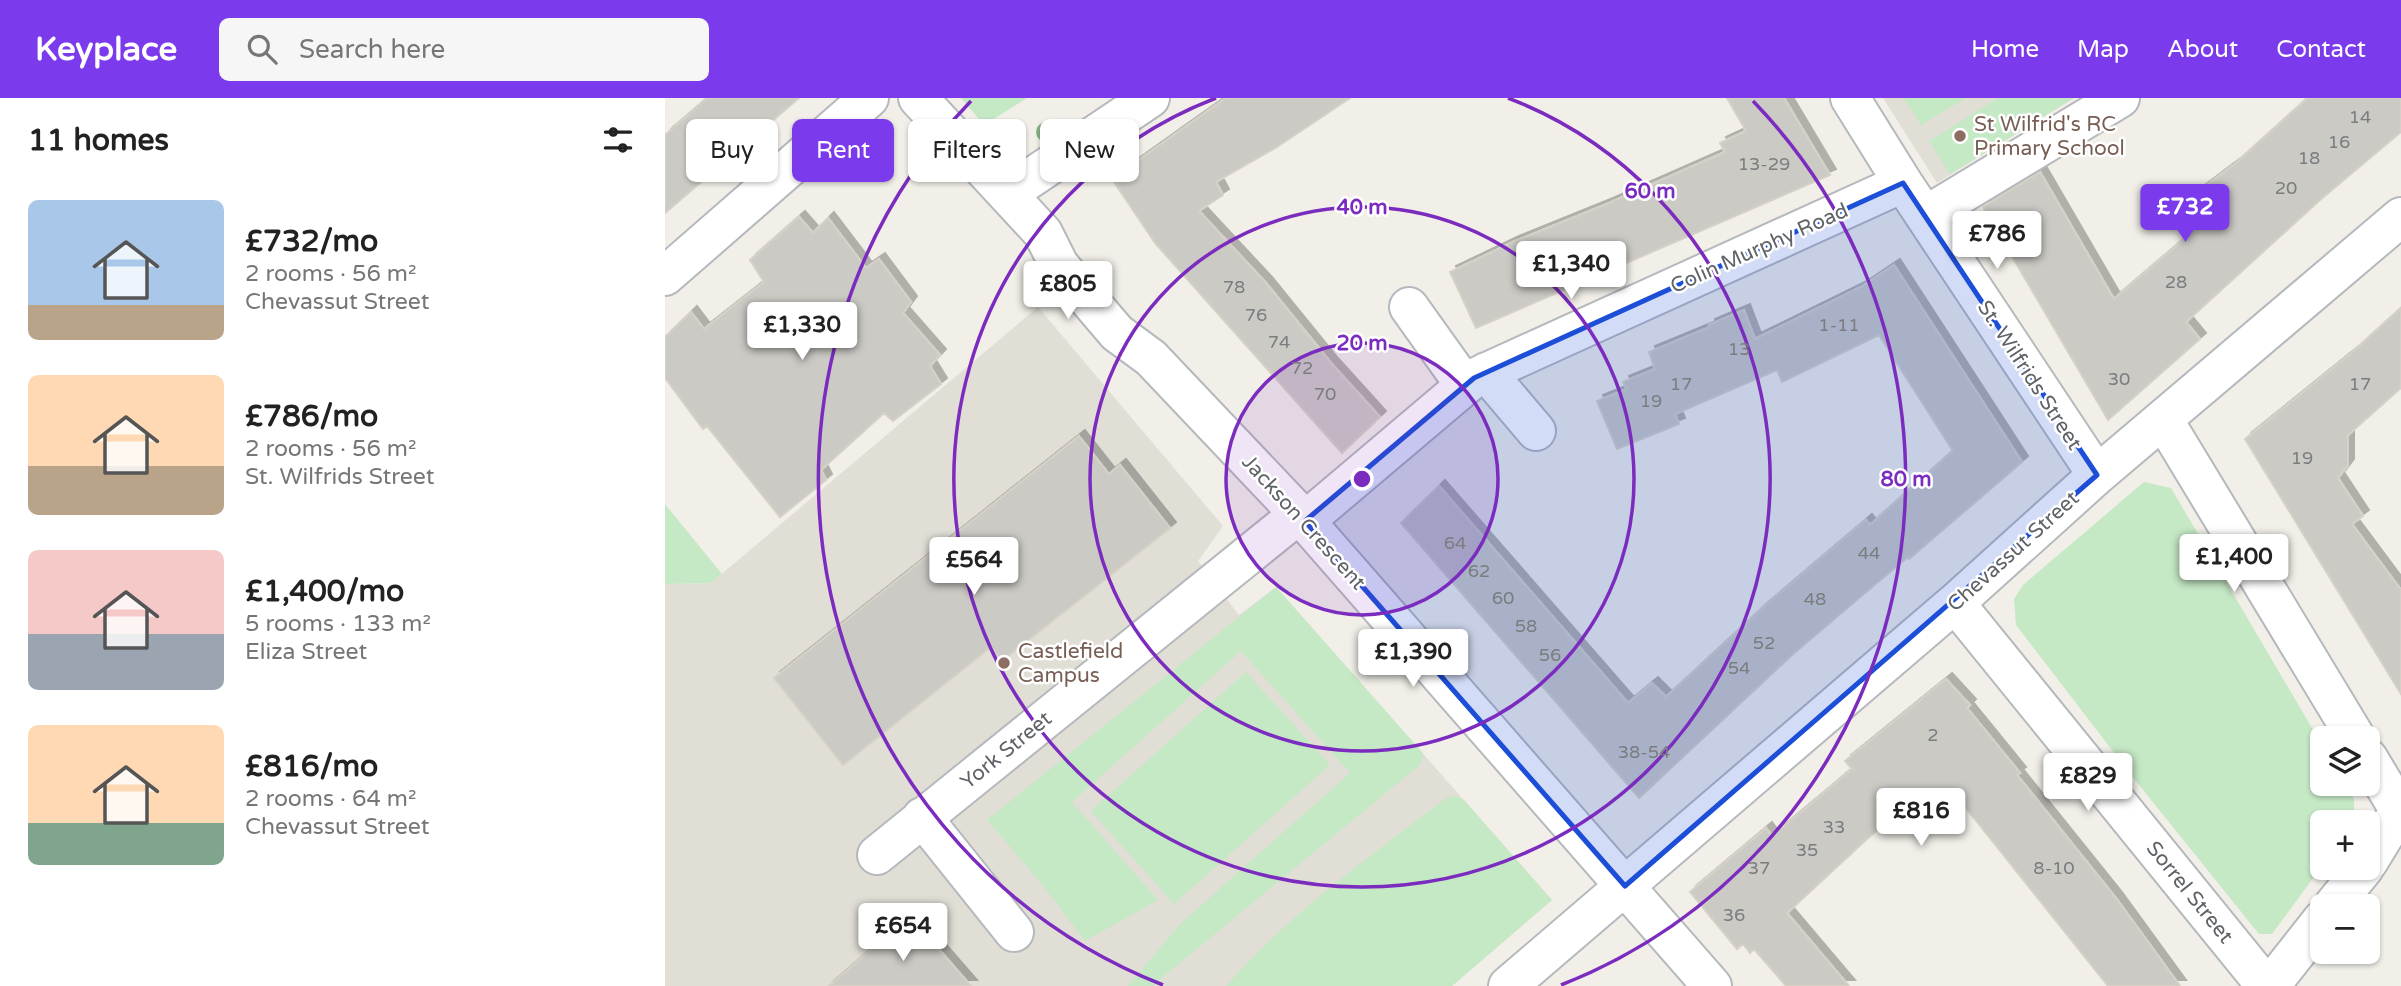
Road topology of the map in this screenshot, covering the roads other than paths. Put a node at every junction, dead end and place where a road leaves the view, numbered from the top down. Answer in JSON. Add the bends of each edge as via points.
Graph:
{"nodes":[{"id":1,"x":869,"y":98,"type":"edge"},
{"id":2,"x":918,"y":98,"type":"edge"},
{"id":3,"x":1150,"y":98,"type":"edge"},
{"id":4,"x":1850,"y":98,"type":"edge"},
{"id":5,"x":2120,"y":98,"type":"edge"},
{"id":6,"x":1903,"y":183,"type":"junction"},
{"id":7,"x":1007,"y":194,"type":"junction"},
{"id":8,"x":1925,"y":216,"type":"junction"},
{"id":9,"x":2401,"y":217,"type":"edge"},
{"id":10,"x":665,"y":276,"type":"edge"},
{"id":11,"x":1409,"y":307,"type":"dead end"},
{"id":12,"x":1475,"y":378,"type":"junction"},
{"id":13,"x":2163,"y":419,"type":"junction"},
{"id":14,"x":1536,"y":431,"type":"dead end"},
{"id":15,"x":2097,"y":475,"type":"junction"},
{"id":16,"x":1302,"y":518,"type":"junction"},
{"id":17,"x":1955,"y":603,"type":"junction"},
{"id":18,"x":2349,"y":726,"type":"edge"},
{"id":19,"x":2380,"y":777,"type":"edge"},
{"id":20,"x":2401,"y":811,"type":"edge"},
{"id":21,"x":922,"y":817,"type":"junction"},
{"id":22,"x":2380,"y":843,"type":"edge"},
{"id":23,"x":877,"y":855,"type":"dead end"},
{"id":24,"x":2354,"y":880,"type":"edge"},
{"id":25,"x":1625,"y":886,"type":"junction"},
{"id":26,"x":2343,"y":894,"type":"edge"},
{"id":27,"x":1014,"y":932,"type":"dead end"},
{"id":28,"x":2310,"y":935,"type":"edge"},
{"id":29,"x":1508,"y":986,"type":"edge"},
{"id":30,"x":1712,"y":986,"type":"edge"},
{"id":31,"x":2268,"y":986,"type":"edge"}],
"edges":[{"from":1,"to":10,"type":"street"},
{"from":2,"to":7,"type":"street","name":"Jackson Crescent"},
{"from":3,"to":7,"type":"street"},
{"from":4,"to":6,"type":"street","name":"St. Wilfrids Street"},
{"from":5,"to":8,"type":"street"},
{"from":6,"to":8,"type":"street","name":"St. Wilfrids Street"},
{"from":6,"to":12,"type":"street","name":"Colin Murphy Road"},
{"from":7,"to":16,"type":"street","name":"Jackson Crescent","via":[[1044,233],[1059,265],[1117,333],[1151,358]]},
{"from":8,"to":15,"type":"street","name":"St. Wilfrids Street"},
{"from":9,"to":13,"type":"street","name":"Chevassut Street"},
{"from":11,"to":12,"type":"street"},
{"from":12,"to":14,"type":"street"},
{"from":12,"to":16,"type":"street","name":"Colin Murphy Road"},
{"from":13,"to":15,"type":"street","name":"Chevassut Street"},
{"from":13,"to":18,"type":"street"},
{"from":15,"to":17,"type":"street","name":"Chevassut Street"},
{"from":16,"to":21,"type":"street","name":"York Street"},
{"from":16,"to":25,"type":"street","name":"Jackson Crescent"},
{"from":17,"to":25,"type":"street","name":"Chevassut Street"},
{"from":17,"to":31,"type":"street","name":"Sorrel Street"},
{"from":19,"to":20,"type":"street"},
{"from":20,"to":22,"type":"street"},
{"from":21,"to":23,"type":"street","name":"York Street"},
{"from":21,"to":27,"type":"street"},
{"from":24,"to":26,"type":"street"},
{"from":25,"to":29,"type":"street","name":"Chevassut Street"},
{"from":25,"to":30,"type":"street","name":"Jackson Crescent"},
{"from":28,"to":31,"type":"street"}]}
